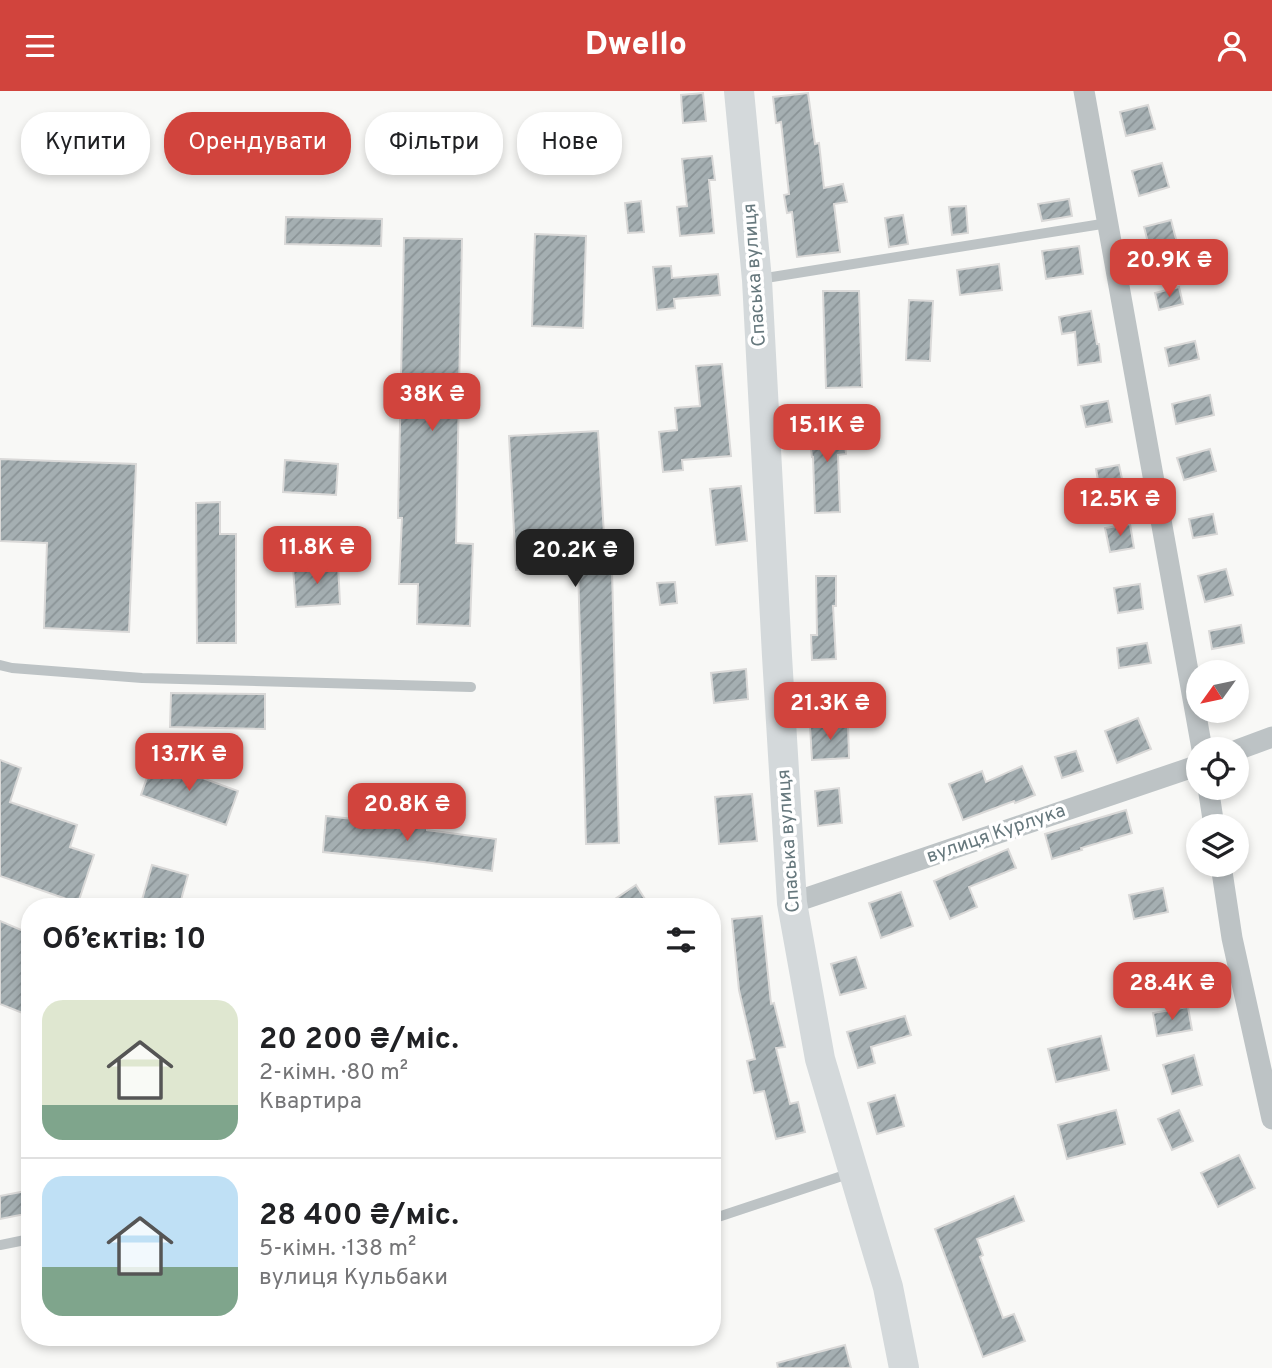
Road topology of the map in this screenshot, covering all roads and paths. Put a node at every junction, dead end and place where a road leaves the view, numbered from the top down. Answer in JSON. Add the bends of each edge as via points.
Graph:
{"nodes":[{"id":1,"x":739,"y":91,"type":"edge"},
{"id":2,"x":1084,"y":91,"type":"edge"},
{"id":3,"x":1108,"y":223,"type":"junction"},
{"id":4,"x":757,"y":280,"type":"junction"},
{"id":5,"x":0,"y":665,"type":"edge"},
{"id":6,"x":471,"y":687,"type":"dead end"},
{"id":7,"x":1200,"y":737,"type":"edge"},
{"id":8,"x":1272,"y":737,"type":"edge"},
{"id":9,"x":1249,"y":746,"type":"edge"},
{"id":10,"x":1186,"y":769,"type":"edge"},
{"id":11,"x":1223,"y":877,"type":"edge"},
{"id":12,"x":792,"y":903,"type":"junction"},
{"id":13,"x":1272,"y":1119,"type":"edge"},
{"id":14,"x":854,"y":1172,"type":"junction"},
{"id":15,"x":721,"y":1216,"type":"edge"},
{"id":16,"x":21,"y":1241,"type":"edge"},
{"id":17,"x":0,"y":1245,"type":"edge"},
{"id":18,"x":905,"y":1368,"type":"edge"}],
"edges":[{"from":1,"to":4,"type":"street","name":"Спаська вулиця"},
{"from":2,"to":3,"type":"street"},
{"from":3,"to":4,"type":"lane"},
{"from":3,"to":7,"type":"street"},
{"from":4,"to":12,"type":"street","name":"Спаська вулиця"},
{"from":5,"to":6,"type":"lane","via":[[142,678]]},
{"from":8,"to":9,"type":"street"},
{"from":10,"to":12,"type":"street","name":"вулиця Курлука"},
{"from":11,"to":13,"type":"street"},
{"from":12,"to":14,"type":"street","name":"Спаська вулиця","via":[[820,1059]]},
{"from":14,"to":15,"type":"lane"},
{"from":14,"to":18,"type":"street","name":"Спаська вулиця","via":[[888,1287]]},
{"from":16,"to":17,"type":"lane"}]}
